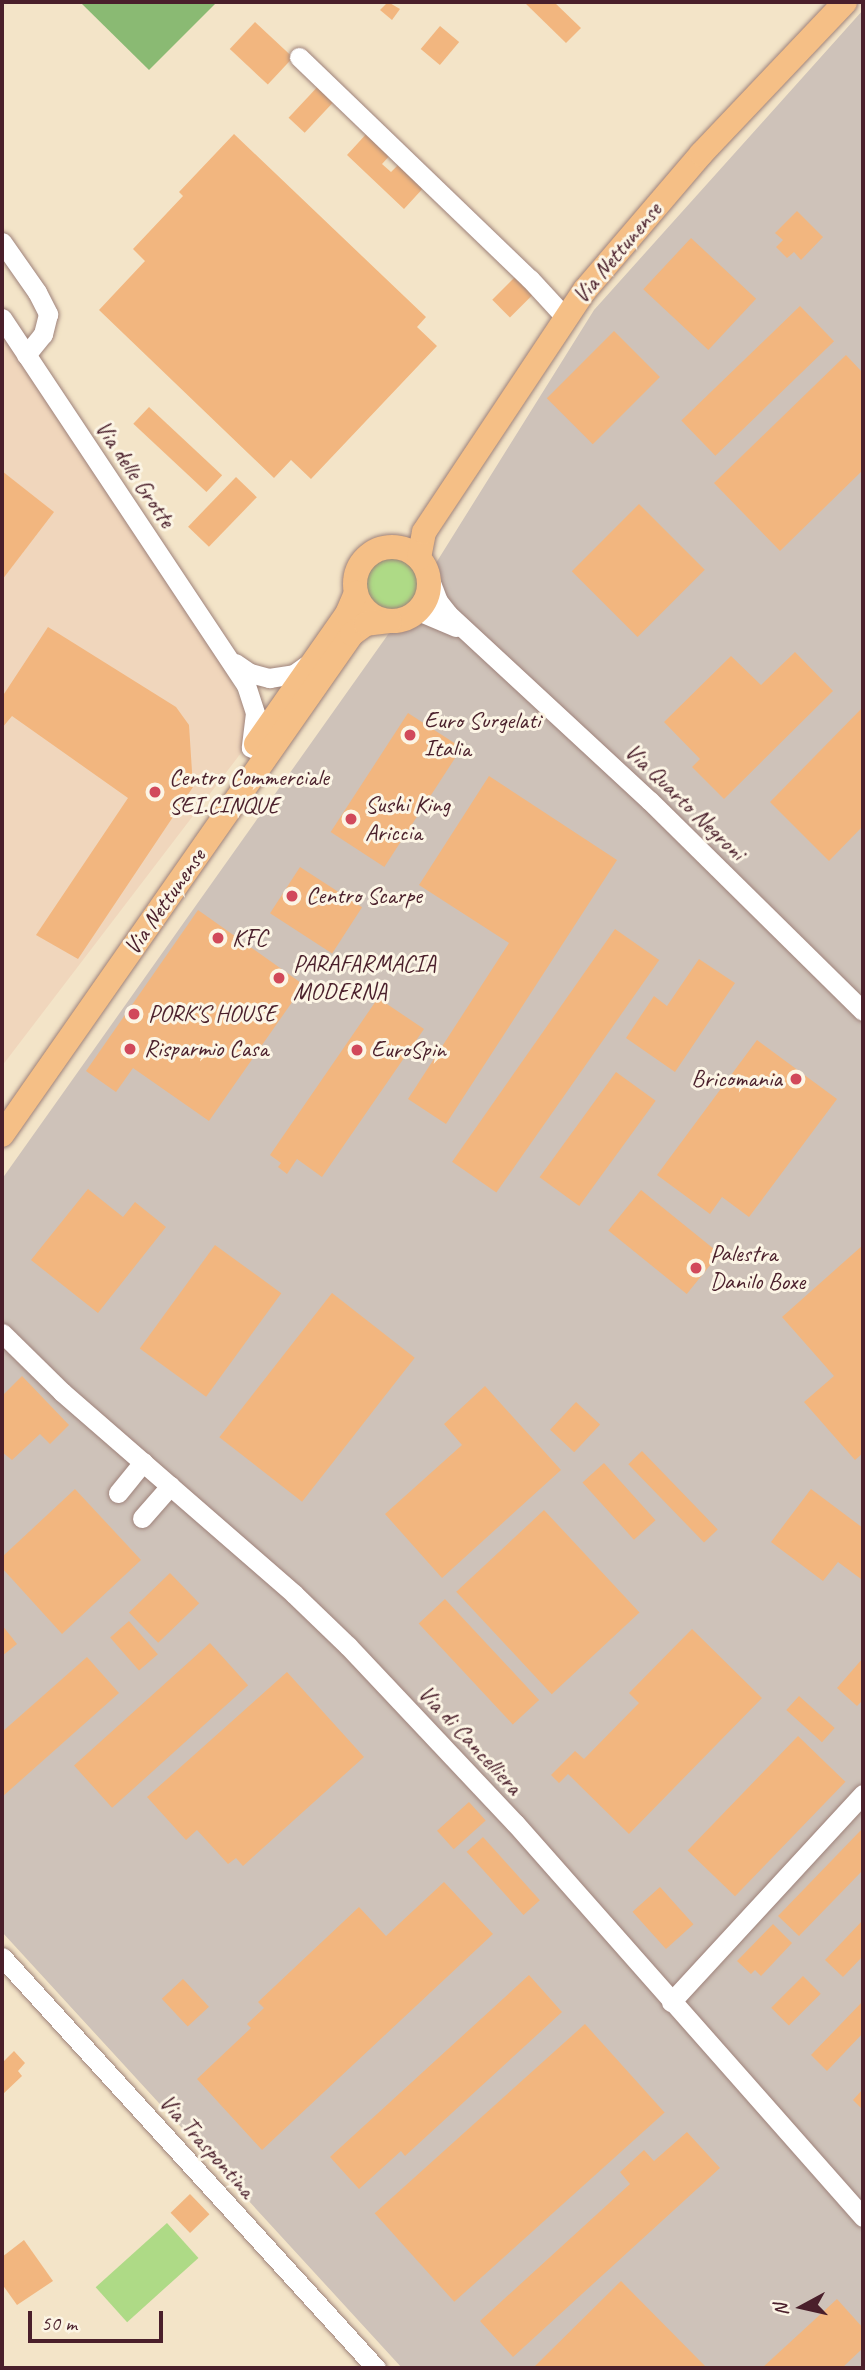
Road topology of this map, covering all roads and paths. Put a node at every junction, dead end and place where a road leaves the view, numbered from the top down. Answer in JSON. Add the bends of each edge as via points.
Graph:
{"nodes":[{"id":1,"x":845,"y":2,"type":"edge"},
{"id":2,"x":299,"y":57,"type":"dead end"},
{"id":3,"x":2,"y":242,"type":"edge"},
{"id":4,"x":565,"y":317,"type":"junction"},
{"id":5,"x":2,"y":318,"type":"edge"},
{"id":6,"x":26,"y":355,"type":"junction"},
{"id":7,"x":416,"y":560,"type":"junction"},
{"id":8,"x":356,"y":593,"type":"junction"},
{"id":9,"x":418,"y":611,"type":"junction"},
{"id":10,"x":390,"y":621,"type":"junction"},
{"id":11,"x":468,"y":634,"type":"junction"},
{"id":12,"x":229,"y":656,"type":"junction"},
{"id":13,"x":316,"y":658,"type":"junction"},
{"id":14,"x":250,"y":752,"type":"junction"},
{"id":15,"x":863,"y":1010,"type":"edge"},
{"id":16,"x":2,"y":1111,"type":"edge"},
{"id":17,"x":2,"y":1135,"type":"edge"},
{"id":18,"x":2,"y":1333,"type":"edge"},
{"id":19,"x":143,"y":1462,"type":"junction"},
{"id":20,"x":170,"y":1486,"type":"junction"},
{"id":21,"x":118,"y":1493,"type":"dead end"},
{"id":22,"x":142,"y":1518,"type":"dead end"},
{"id":23,"x":863,"y":1794,"type":"edge"},
{"id":24,"x":2,"y":1957,"type":"edge"},
{"id":25,"x":671,"y":2002,"type":"junction"},
{"id":26,"x":863,"y":2217,"type":"edge"},
{"id":27,"x":376,"y":2368,"type":"edge"}],
"edges":[{"from":1,"to":4,"type":"main road","name":"Via Nettunense","via":[[701,154]]},
{"from":2,"to":4,"type":"street"},
{"from":3,"to":6,"type":"street","via":[[48,314],[43,334]]},
{"from":4,"to":7,"type":"main road","name":"Via Nettunense","via":[[424,532]]},
{"from":5,"to":6,"type":"street","name":"Via delle Grotte"},
{"from":6,"to":12,"type":"street","name":"Via delle Grotte"},
{"from":7,"to":8,"type":"main road","via":[[385,547],[363,560],[356,576]]},
{"from":7,"to":9,"type":"main road","via":[[428,594]]},
{"from":7,"to":11,"type":"street","name":"Via Quarto Negroni","via":[[438,601]]},
{"from":8,"to":10,"type":"main road","via":[[368,613]]},
{"from":8,"to":13,"type":"main road","name":"Via Nettunense"},
{"from":9,"to":10,"type":"main road"},
{"from":9,"to":11,"type":"street","name":"Via Quarto Negroni"},
{"from":10,"to":17,"type":"main road","name":"Via Nettunense","via":[[366,624],[352,634]]},
{"from":11,"to":15,"type":"street","name":"Via Quarto Negroni","via":[[650,801]]},
{"from":12,"to":13,"type":"street","name":"Via delle Grotte","via":[[250,673],[269,678],[294,674]]},
{"from":12,"to":14,"type":"street","name":"Via delle Grotte","via":[[253,705],[255,729]]},
{"from":13,"to":14,"type":"main road","name":"Via Nettunense"},
{"from":14,"to":16,"type":"main road","name":"Via Nettunense"},
{"from":18,"to":19,"type":"street","name":"Via di Cancelliera"},
{"from":19,"to":20,"type":"street","name":"Via di Cancelliera"},
{"from":19,"to":21,"type":"street"},
{"from":20,"to":22,"type":"street"},
{"from":20,"to":25,"type":"street","name":"Via di Cancelliera","via":[[348,1646],[514,1823]]},
{"from":23,"to":25,"type":"street"},
{"from":24,"to":27,"type":"street","name":"Via Traspontina"},
{"from":25,"to":26,"type":"street","name":"Via di Cancelliera"}]}
